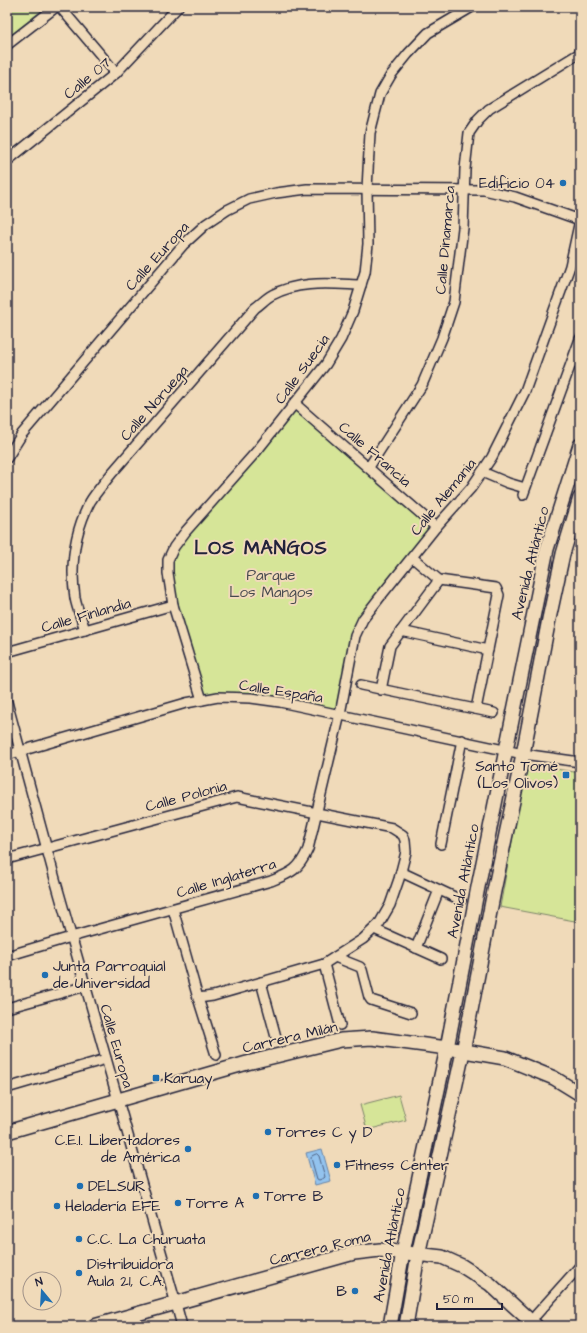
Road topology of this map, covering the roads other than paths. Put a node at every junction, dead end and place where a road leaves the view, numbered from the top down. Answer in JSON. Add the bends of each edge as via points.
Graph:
{"nodes":[{"id":1,"x":56,"y":7,"type":"edge"},
{"id":2,"x":60,"y":7,"type":"edge"},
{"id":3,"x":177,"y":7,"type":"edge"},
{"id":4,"x":472,"y":7,"type":"edge"},
{"id":5,"x":7,"y":45,"type":"edge"},
{"id":6,"x":580,"y":53,"type":"edge"},
{"id":7,"x":116,"y":74,"type":"junction"},
{"id":8,"x":7,"y":161,"type":"edge"},
{"id":9,"x":367,"y":189,"type":"junction"},
{"id":10,"x":464,"y":190,"type":"junction"},
{"id":11,"x":580,"y":220,"type":"edge"},
{"id":12,"x":361,"y":285,"type":"junction"},
{"id":13,"x":580,"y":339,"type":"edge"},
{"id":14,"x":294,"y":403,"type":"junction"},
{"id":15,"x":580,"y":445,"type":"edge"},
{"id":16,"x":7,"y":458,"type":"edge"},
{"id":17,"x":369,"y":467,"type":"junction"},
{"id":18,"x":482,"y":472,"type":"junction"},
{"id":19,"x":580,"y":498,"type":"edge"},
{"id":20,"x":436,"y":527,"type":"junction"},
{"id":21,"x":412,"y":558,"type":"junction"},
{"id":22,"x":439,"y":580,"type":"junction"},
{"id":23,"x":173,"y":605,"type":"junction"},
{"id":24,"x":85,"y":630,"type":"junction"},
{"id":25,"x":401,"y":632,"type":"junction"},
{"id":26,"x":488,"y":650,"type":"junction"},
{"id":27,"x":7,"y":652,"type":"edge"},
{"id":28,"x":361,"y":686,"type":"dead end"},
{"id":29,"x":381,"y":690,"type":"junction"},
{"id":30,"x":202,"y":700,"type":"junction"},
{"id":31,"x":7,"y":702,"type":"edge"},
{"id":32,"x":476,"y":709,"type":"junction"},
{"id":33,"x":494,"y":713,"type":"dead end"},
{"id":34,"x":340,"y":714,"type":"junction"},
{"id":35,"x":462,"y":740,"type":"junction"},
{"id":36,"x":507,"y":750,"type":"junction"},
{"id":37,"x":20,"y":751,"type":"junction"},
{"id":38,"x":523,"y":754,"type":"junction"},
{"id":39,"x":7,"y":755,"type":"edge"},
{"id":40,"x":580,"y":762,"type":"edge"},
{"id":41,"x":317,"y":812,"type":"junction"},
{"id":42,"x":441,"y":844,"type":"dead end"},
{"id":43,"x":46,"y":848,"type":"junction"},
{"id":44,"x":7,"y":859,"type":"edge"},
{"id":45,"x":401,"y":872,"type":"junction"},
{"id":46,"x":439,"y":890,"type":"junction"},
{"id":47,"x":460,"y":900,"type":"dead end"},
{"id":48,"x":173,"y":908,"type":"junction"},
{"id":49,"x":374,"y":929,"type":"junction"},
{"id":50,"x":72,"y":937,"type":"junction"},
{"id":51,"x":416,"y":948,"type":"junction"},
{"id":52,"x":7,"y":956,"type":"edge"},
{"id":53,"x":335,"y":957,"type":"junction"},
{"id":54,"x":441,"y":959,"type":"dead end"},
{"id":55,"x":324,"y":964,"type":"junction"},
{"id":56,"x":260,"y":982,"type":"junction"},
{"id":57,"x":86,"y":986,"type":"junction"},
{"id":58,"x":198,"y":998,"type":"junction"},
{"id":59,"x":7,"y":1008,"type":"edge"},
{"id":60,"x":411,"y":1013,"type":"dead end"},
{"id":61,"x":340,"y":1024,"type":"dead end"},
{"id":62,"x":276,"y":1037,"type":"dead end"},
{"id":63,"x":447,"y":1048,"type":"junction"},
{"id":64,"x":463,"y":1052,"type":"junction"},
{"id":65,"x":216,"y":1055,"type":"dead end"},
{"id":66,"x":106,"y":1059,"type":"junction"},
{"id":67,"x":7,"y":1088,"type":"edge"},
{"id":68,"x":580,"y":1094,"type":"edge"},
{"id":69,"x":118,"y":1100,"type":"junction"},
{"id":70,"x":7,"y":1132,"type":"edge"},
{"id":71,"x":403,"y":1252,"type":"junction"},
{"id":72,"x":418,"y":1255,"type":"junction"},
{"id":73,"x":580,"y":1266,"type":"edge"},
{"id":74,"x":176,"y":1304,"type":"junction"},
{"id":75,"x":536,"y":1320,"type":"edge"},
{"id":76,"x":94,"y":1326,"type":"edge"},
{"id":77,"x":182,"y":1326,"type":"edge"},
{"id":78,"x":390,"y":1326,"type":"edge"},
{"id":79,"x":406,"y":1326,"type":"edge"}],
"edges":[{"from":1,"to":5,"type":"street"},
{"from":2,"to":7,"type":"street"},
{"from":3,"to":7,"type":"street","name":"Calle 07"},
{"from":4,"to":9,"type":"street","name":"Calle Suecia","via":[[428,33],[391,75],[380,94],[370,133]]},
{"from":6,"to":10,"type":"street","name":"Calle Dinamarca","via":[[489,108],[478,120],[469,133]]},
{"from":7,"to":8,"type":"street","name":"Calle 07"},
{"from":9,"to":10,"type":"street","name":"Calle Europa"},
{"from":9,"to":12,"type":"street","name":"Calle Suecia","via":[[368,244]]},
{"from":9,"to":16,"type":"street","name":"Calle Europa","via":[[307,189],[276,193],[249,199],[206,224],[183,245],[22,434]]},
{"from":10,"to":11,"type":"street","name":"Calle Europa","via":[[484,190],[515,197]]},
{"from":10,"to":17,"type":"street","name":"Calle Dinamarca","via":[[463,228],[454,302],[442,338],[422,386]]},
{"from":11,"to":18,"type":"street","name":"Calle Alemania","via":[[570,266],[525,391]]},
{"from":12,"to":14,"type":"street","name":"Calle Suecia","via":[[341,339],[326,364]]},
{"from":12,"to":24,"type":"street","name":"Calle Noruega","via":[[309,284],[272,295],[255,308],[112,473],[91,501],[79,527],[74,552],[75,598]]},
{"from":13,"to":18,"type":"street","via":[[524,492]]},
{"from":14,"to":17,"type":"street","name":"Calle Francia"},
{"from":14,"to":23,"type":"street","name":"Calle Suecia","via":[[256,452],[174,547],[168,560]]},
{"from":15,"to":36,"type":"main road","name":"Avenida Atlántico","via":[[547,550]]},
{"from":17,"to":20,"type":"street","name":"Calle Francia"},
{"from":18,"to":20,"type":"street","name":"Calle Alemania"},
{"from":19,"to":38,"type":"main road","name":"Avenida Atlántico","via":[[563,554]]},
{"from":20,"to":21,"type":"street","name":"Calle Alemania"},
{"from":21,"to":22,"type":"street"},
{"from":21,"to":34,"type":"street","name":"Calle Alemania","via":[[363,619],[356,636]]},
{"from":22,"to":25,"type":"street"},
{"from":22,"to":26,"type":"street","via":[[496,588],[499,595]]},
{"from":23,"to":24,"type":"street","name":"Calle Finlandia"},
{"from":23,"to":30,"type":"street","name":"Calle Suecia"},
{"from":24,"to":27,"type":"street","name":"Calle Finlandia"},
{"from":25,"to":26,"type":"street"},
{"from":25,"to":29,"type":"street","via":[[390,646]]},
{"from":26,"to":32,"type":"street"},
{"from":28,"to":29,"type":"street"},
{"from":29,"to":32,"type":"street"},
{"from":30,"to":34,"type":"street","name":"Calle España","via":[[218,697],[250,698]]},
{"from":30,"to":37,"type":"street","name":"Calle España"},
{"from":31,"to":37,"type":"street","name":"Calle Europa"},
{"from":32,"to":33,"type":"street"},
{"from":34,"to":35,"type":"street","name":"Calle España"},
{"from":34,"to":41,"type":"street","name":"Calle Inglaterra"},
{"from":35,"to":36,"type":"street","name":"Calle España"},
{"from":35,"to":42,"type":"street"},
{"from":36,"to":38,"type":"street","name":"Calle España"},
{"from":36,"to":63,"type":"main road","name":"Avenida Atlántico"},
{"from":37,"to":39,"type":"street","name":"Calle España"},
{"from":37,"to":43,"type":"street","name":"Calle Europa"},
{"from":38,"to":40,"type":"street","name":"Calle España"},
{"from":38,"to":64,"type":"main road","name":"Avenida Atlántico"},
{"from":41,"to":43,"type":"street","name":"Calle Polonia","via":[[237,797]]},
{"from":41,"to":45,"type":"street","name":"Calle Polonia","via":[[392,828],[403,835],[406,840],[406,852]]},
{"from":41,"to":48,"type":"street","name":"Calle Inglaterra","via":[[308,850],[302,863],[290,873],[271,881]]},
{"from":43,"to":44,"type":"street","name":"Calle Polonia"},
{"from":43,"to":50,"type":"street","name":"Calle Europa"},
{"from":45,"to":46,"type":"street"},
{"from":45,"to":49,"type":"street","via":[[390,905]]},
{"from":46,"to":47,"type":"street"},
{"from":46,"to":51,"type":"street"},
{"from":48,"to":50,"type":"street","name":"Calle Inglaterra"},
{"from":48,"to":58,"type":"street"},
{"from":49,"to":51,"type":"street"},
{"from":49,"to":53,"type":"street"},
{"from":50,"to":52,"type":"street","name":"Calle Inglaterra"},
{"from":50,"to":57,"type":"street","name":"Calle Europa"},
{"from":51,"to":54,"type":"street"},
{"from":53,"to":55,"type":"street"},
{"from":53,"to":60,"type":"street","via":[[360,967],[371,1000]]},
{"from":55,"to":56,"type":"street"},
{"from":55,"to":61,"type":"street"},
{"from":56,"to":58,"type":"street"},
{"from":56,"to":62,"type":"street"},
{"from":57,"to":59,"type":"street"},
{"from":57,"to":66,"type":"street","name":"Calle Europa"},
{"from":58,"to":65,"type":"street"},
{"from":63,"to":64,"type":"main road","name":"Carrera Milán"},
{"from":63,"to":69,"type":"main road","name":"Carrera Milán","via":[[372,1038],[341,1040],[247,1063]]},
{"from":63,"to":71,"type":"main road","name":"Avenida Atlántico"},
{"from":64,"to":68,"type":"main road","name":"Carrera Milán","via":[[505,1058],[554,1078]]},
{"from":64,"to":72,"type":"main road","name":"Avenida Atlántico"},
{"from":66,"to":67,"type":"street"},
{"from":66,"to":69,"type":"street","name":"Calle Europa"},
{"from":69,"to":70,"type":"main road","name":"Carrera Milán"},
{"from":69,"to":74,"type":"street","name":"Calle Europa"},
{"from":71,"to":72,"type":"main road","name":"Carrera Roma"},
{"from":71,"to":74,"type":"main road","name":"Carrera Roma","via":[[380,1250],[354,1253]]},
{"from":71,"to":78,"type":"main road","name":"Avenida Atlántico"},
{"from":72,"to":75,"type":"main road","name":"Carrera Roma","via":[[442,1257],[462,1266]]},
{"from":72,"to":79,"type":"main road","name":"Avenida Atlántico"},
{"from":73,"to":75,"type":"street"},
{"from":74,"to":76,"type":"main road","name":"Carrera Roma"},
{"from":74,"to":77,"type":"street","name":"Calle Europa"}]}
